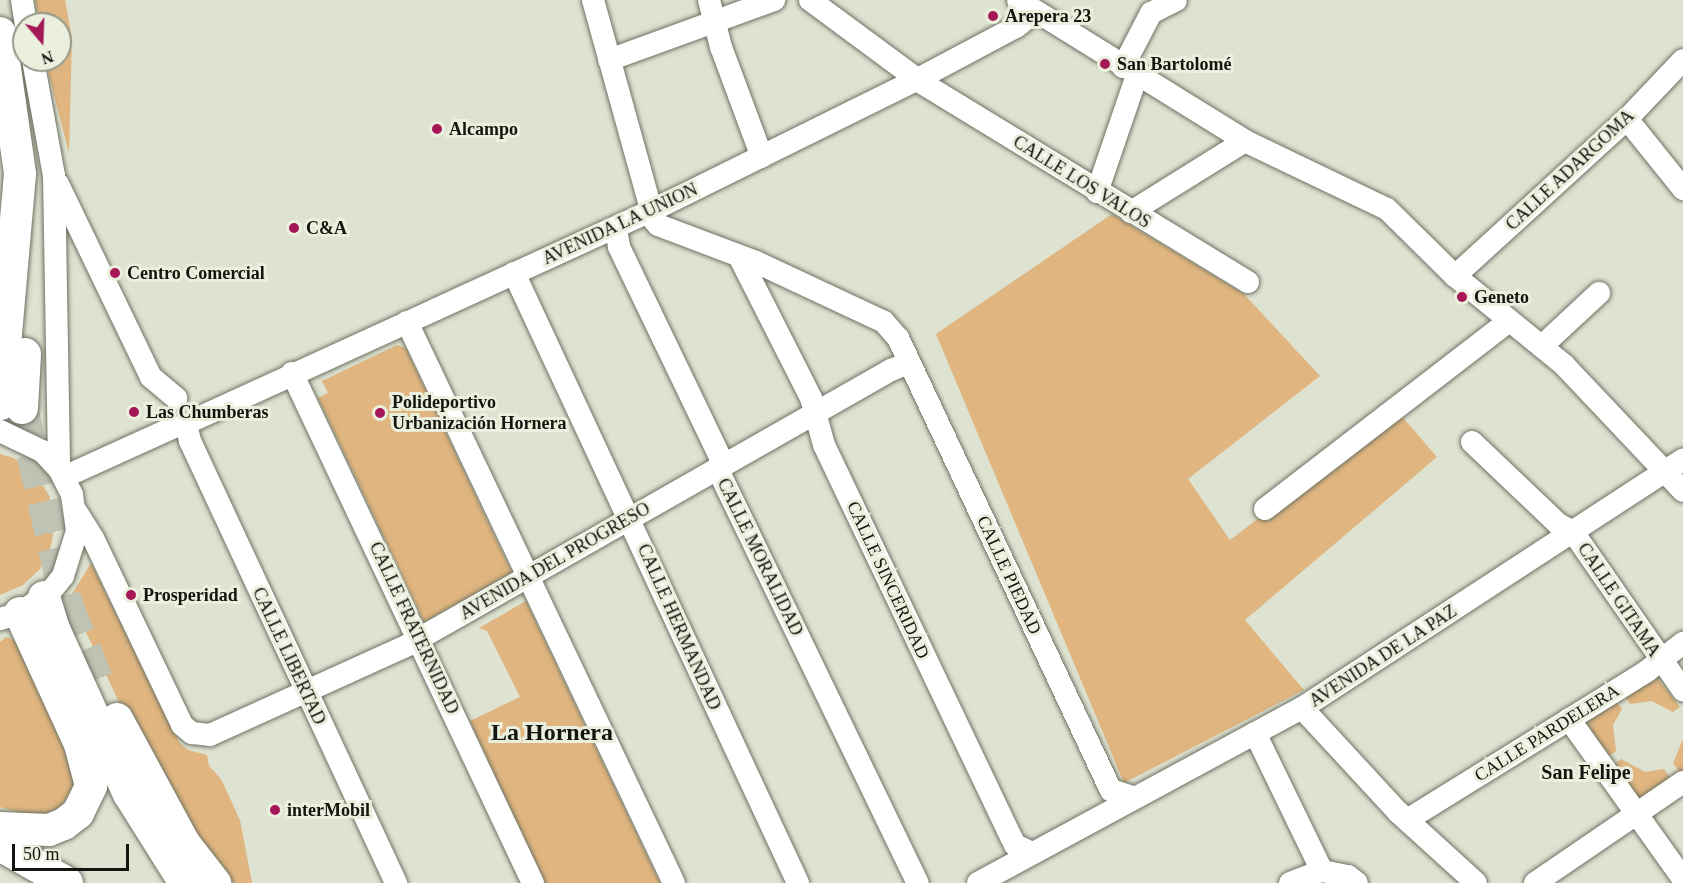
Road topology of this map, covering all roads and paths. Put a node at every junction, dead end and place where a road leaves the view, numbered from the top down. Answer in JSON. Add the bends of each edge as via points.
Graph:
{"nodes":[{"id":1,"x":593,"y":0,"type":"edge"},
{"id":2,"x":709,"y":0,"type":"edge"},
{"id":3,"x":774,"y":0,"type":"edge"},
{"id":4,"x":810,"y":0,"type":"edge"},
{"id":5,"x":1176,"y":0,"type":"edge"},
{"id":6,"x":1026,"y":6,"type":"edge"},
{"id":7,"x":1147,"y":7,"type":"edge"},
{"id":8,"x":715,"y":22,"type":"junction"},
{"id":9,"x":0,"y":33,"type":"edge"},
{"id":10,"x":609,"y":60,"type":"junction"},
{"id":11,"x":1683,"y":60,"type":"edge"},
{"id":12,"x":1130,"y":71,"type":"junction"},
{"id":13,"x":35,"y":72,"type":"edge"},
{"id":14,"x":918,"y":79,"type":"junction"},
{"id":15,"x":1627,"y":119,"type":"junction"},
{"id":16,"x":1245,"y":141,"type":"junction"},
{"id":17,"x":762,"y":157,"type":"junction"},
{"id":18,"x":54,"y":175,"type":"junction"},
{"id":19,"x":10,"y":178,"type":"edge"},
{"id":20,"x":1683,"y":189,"type":"edge"},
{"id":21,"x":1097,"y":192,"type":"junction"},
{"id":22,"x":1131,"y":212,"type":"junction"},
{"id":23,"x":664,"y":217,"type":"junction"},
{"id":24,"x":617,"y":227,"type":"junction"},
{"id":25,"x":741,"y":260,"type":"junction"},
{"id":26,"x":514,"y":273,"type":"junction"},
{"id":27,"x":1455,"y":276,"type":"junction"},
{"id":28,"x":798,"y":281,"type":"junction"},
{"id":29,"x":1248,"y":282,"type":"dead end"},
{"id":30,"x":0,"y":284,"type":"edge"},
{"id":31,"x":1599,"y":293,"type":"dead end"},
{"id":32,"x":763,"y":297,"type":"junction"},
{"id":33,"x":1509,"y":321,"type":"junction"},
{"id":34,"x":407,"y":322,"type":"junction"},
{"id":35,"x":1542,"y":346,"type":"junction"},
{"id":36,"x":908,"y":363,"type":"junction"},
{"id":37,"x":292,"y":373,"type":"junction"},
{"id":38,"x":11,"y":406,"type":"tunnel mouth"},
{"id":39,"x":815,"y":414,"type":"junction"},
{"id":40,"x":186,"y":425,"type":"junction"},
{"id":41,"x":0,"y":431,"type":"edge"},
{"id":42,"x":1472,"y":442,"type":"dead end"},
{"id":43,"x":1675,"y":466,"type":"edge"},
{"id":44,"x":718,"y":468,"type":"junction"},
{"id":45,"x":61,"y":473,"type":"junction"},
{"id":46,"x":1683,"y":491,"type":"edge"},
{"id":47,"x":1265,"y":509,"type":"dead end"},
{"id":48,"x":76,"y":511,"type":"junction"},
{"id":49,"x":630,"y":519,"type":"junction"},
{"id":50,"x":1573,"y":532,"type":"junction"},
{"id":51,"x":529,"y":576,"type":"junction"},
{"id":52,"x":21,"y":610,"type":"edge"},
{"id":53,"x":419,"y":639,"type":"junction"},
{"id":54,"x":1683,"y":643,"type":"edge"},
{"id":55,"x":1659,"y":658,"type":"junction"},
{"id":56,"x":1683,"y":690,"type":"edge"},
{"id":57,"x":306,"y":693,"type":"junction"},
{"id":58,"x":103,"y":694,"type":"tunnel mouth"},
{"id":59,"x":1302,"y":708,"type":"junction"},
{"id":60,"x":1569,"y":719,"type":"junction"},
{"id":61,"x":1255,"y":733,"type":"junction"},
{"id":62,"x":1683,"y":782,"type":"edge"},
{"id":63,"x":1111,"y":790,"type":"junction"},
{"id":64,"x":1133,"y":797,"type":"junction"},
{"id":65,"x":1637,"y":813,"type":"junction"},
{"id":66,"x":1407,"y":820,"type":"junction"},
{"id":67,"x":0,"y":828,"type":"edge"},
{"id":68,"x":1072,"y":829,"type":"junction"},
{"id":69,"x":0,"y":845,"type":"edge"},
{"id":70,"x":1030,"y":852,"type":"junction"},
{"id":71,"x":1322,"y":871,"type":"junction"},
{"id":72,"x":1683,"y":879,"type":"edge"},
{"id":73,"x":67,"y":883,"type":"edge"},
{"id":74,"x":185,"y":883,"type":"edge"},
{"id":75,"x":214,"y":883,"type":"edge"},
{"id":76,"x":396,"y":883,"type":"edge"},
{"id":77,"x":533,"y":883,"type":"edge"},
{"id":78,"x":674,"y":883,"type":"edge"},
{"id":79,"x":798,"y":883,"type":"edge"},
{"id":80,"x":918,"y":883,"type":"edge"},
{"id":81,"x":978,"y":883,"type":"edge"},
{"id":82,"x":1290,"y":883,"type":"edge"},
{"id":83,"x":1357,"y":883,"type":"edge"},
{"id":84,"x":1476,"y":883,"type":"edge"},
{"id":85,"x":1535,"y":883,"type":"edge"}],
"edges":[{"from":1,"to":10,"type":"street"},
{"from":2,"to":8,"type":"street"},
{"from":3,"to":8,"type":"street"},
{"from":4,"to":14,"type":"street","name":"CALLE LOS VALOS"},
{"from":5,"to":7,"type":"street"},
{"from":6,"to":12,"type":"street"},
{"from":6,"to":14,"type":"street","name":"AVENIDA LA UNION","via":[[1016,27]]},
{"from":7,"to":12,"type":"street"},
{"from":8,"to":10,"type":"street"},
{"from":8,"to":17,"type":"street"},
{"from":9,"to":19,"type":"highway"},
{"from":10,"to":23,"type":"street"},
{"from":11,"to":15,"type":"street","name":"CALLE ADARGOMA"},
{"from":12,"to":16,"type":"street"},
{"from":12,"to":21,"type":"street"},
{"from":13,"to":18,"type":"street"},
{"from":14,"to":17,"type":"street","name":"AVENIDA LA UNION"},
{"from":14,"to":21,"type":"street","name":"CALLE LOS VALOS"},
{"from":15,"to":20,"type":"street"},
{"from":15,"to":27,"type":"street","name":"CALLE ADARGOMA"},
{"from":16,"to":22,"type":"street"},
{"from":16,"to":27,"type":"street","via":[[1387,209]]},
{"from":17,"to":23,"type":"street","name":"AVENIDA LA UNION"},
{"from":18,"to":40,"type":"street","name":"CALLE LIBERTAD","via":[[151,376],[176,399],[184,397],[193,403]]},
{"from":18,"to":45,"type":"street"},
{"from":19,"to":30,"type":"highway"},
{"from":19,"to":38,"type":"highway"},
{"from":21,"to":22,"type":"street","name":"CALLE LOS VALOS"},
{"from":22,"to":29,"type":"street","name":"CALLE LOS VALOS"},
{"from":23,"to":24,"type":"street","name":"AVENIDA LA UNION"},
{"from":23,"to":25,"type":"street"},
{"from":24,"to":26,"type":"street","name":"AVENIDA LA UNION"},
{"from":24,"to":44,"type":"street","name":"CALLE MORALIDAD","via":[[619,247],[720,457]]},
{"from":25,"to":28,"type":"street"},
{"from":25,"to":32,"type":"street","name":"CALLE SINCERIDAD"},
{"from":26,"to":34,"type":"street","name":"AVENIDA LA UNION"},
{"from":26,"to":49,"type":"street","name":"CALLE HERMANDAD"},
{"from":27,"to":33,"type":"street"},
{"from":28,"to":32,"type":"street","via":[[778,283]]},
{"from":28,"to":36,"type":"street","name":"CALLE PIEDAD","via":[[884,322],[898,338]]},
{"from":31,"to":35,"type":"street"},
{"from":32,"to":39,"type":"street","name":"CALLE SINCERIDAD"},
{"from":33,"to":35,"type":"street"},
{"from":33,"to":47,"type":"street"},
{"from":34,"to":37,"type":"street","name":"AVENIDA LA UNION"},
{"from":34,"to":51,"type":"street"},
{"from":35,"to":43,"type":"street"},
{"from":36,"to":39,"type":"street","name":"AVENIDA DEL PROGRESO"},
{"from":36,"to":63,"type":"street","name":"CALLE PIEDAD"},
{"from":37,"to":40,"type":"street","name":"AVENIDA LA UNION"},
{"from":37,"to":53,"type":"street","name":"CALLE FRATERNIDAD"},
{"from":39,"to":44,"type":"street","name":"AVENIDA DEL PROGRESO"},
{"from":39,"to":70,"type":"street","name":"CALLE SINCERIDAD","via":[[824,445],[1011,837],[1015,845]]},
{"from":40,"to":45,"type":"street","name":"AVENIDA LA UNION"},
{"from":40,"to":57,"type":"street","name":"CALLE LIBERTAD"},
{"from":41,"to":45,"type":"street","via":[[42,451]]},
{"from":42,"to":50,"type":"street","name":"CALLE GITAMA","via":[[1558,524]]},
{"from":43,"to":46,"type":"street"},
{"from":43,"to":50,"type":"street","name":"AVENIDA DE LA PAZ"},
{"from":44,"to":49,"type":"street","name":"AVENIDA DEL PROGRESO"},
{"from":44,"to":80,"type":"street","name":"CALLE MORALIDAD"},
{"from":45,"to":48,"type":"street"},
{"from":48,"to":52,"type":"street","via":[[74,548],[63,576]]},
{"from":48,"to":57,"type":"street","name":"AVENIDA DEL PROGRESO","via":[[93,538],[183,725],[192,733],[210,735]]},
{"from":49,"to":51,"type":"street","name":"AVENIDA DEL PROGRESO"},
{"from":49,"to":79,"type":"street","name":"CALLE HERMANDAD"},
{"from":50,"to":55,"type":"street","name":"CALLE GITAMA"},
{"from":50,"to":59,"type":"street","name":"AVENIDA DE LA PAZ"},
{"from":51,"to":53,"type":"street","name":"AVENIDA DEL PROGRESO"},
{"from":51,"to":78,"type":"street"},
{"from":52,"to":67,"type":"highway","via":[[80,744],[91,786],[81,808],[64,824],[49,830]]},
{"from":52,"to":74,"type":"highway","via":[[54,629],[129,794]]},
{"from":53,"to":57,"type":"street","name":"AVENIDA DEL PROGRESO"},
{"from":53,"to":77,"type":"street","name":"CALLE FRATERNIDAD"},
{"from":54,"to":55,"type":"street","name":"CALLE PARDELERA"},
{"from":55,"to":56,"type":"street","name":"CALLE GITAMA"},
{"from":55,"to":60,"type":"street","name":"CALLE PARDELERA","via":[[1647,671]]},
{"from":57,"to":76,"type":"street","name":"CALLE LIBERTAD"},
{"from":58,"to":75,"type":"highway","via":[[184,843]]},
{"from":59,"to":61,"type":"street","name":"AVENIDA DE LA PAZ"},
{"from":59,"to":66,"type":"street"},
{"from":60,"to":65,"type":"street"},
{"from":60,"to":66,"type":"street","name":"CALLE PARDELERA"},
{"from":61,"to":64,"type":"street","name":"AVENIDA DE LA PAZ"},
{"from":61,"to":71,"type":"street"},
{"from":62,"to":65,"type":"street"},
{"from":63,"to":64,"type":"street"},
{"from":63,"to":68,"type":"street","name":"AVENIDA DE LA PAZ","via":[[1104,806]]},
{"from":64,"to":68,"type":"street","name":"AVENIDA DE LA PAZ","via":[[1082,828]]},
{"from":65,"to":72,"type":"street"},
{"from":65,"to":85,"type":"street"},
{"from":66,"to":84,"type":"street"},
{"from":68,"to":70,"type":"street","name":"AVENIDA DE LA PAZ"},
{"from":69,"to":73,"type":"highway"},
{"from":70,"to":81,"type":"street","name":"AVENIDA DE LA PAZ"},
{"from":71,"to":82,"type":"street"},
{"from":71,"to":83,"type":"street","via":[[1348,876]]}]}
